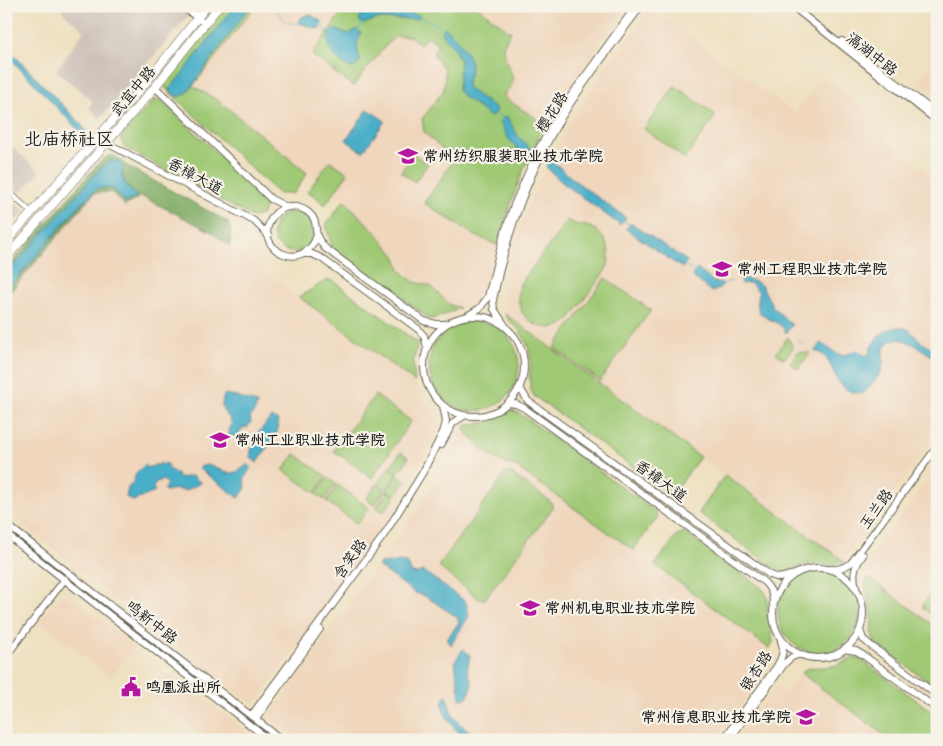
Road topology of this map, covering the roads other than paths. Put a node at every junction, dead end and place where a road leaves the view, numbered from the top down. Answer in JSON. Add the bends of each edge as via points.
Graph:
{"nodes":[{"id":1,"x":182,"y":6,"type":"edge"},
{"id":2,"x":189,"y":6,"type":"edge"},
{"id":3,"x":207,"y":6,"type":"edge"},
{"id":4,"x":219,"y":6,"type":"edge"},
{"id":5,"x":636,"y":6,"type":"edge"},
{"id":6,"x":641,"y":6,"type":"edge"},
{"id":7,"x":792,"y":6,"type":"edge"},
{"id":8,"x":798,"y":6,"type":"edge"},
{"id":9,"x":198,"y":17,"type":"junction"},
{"id":10,"x":205,"y":24,"type":"junction"},
{"id":11,"x":155,"y":87,"type":"junction"},
{"id":12,"x":937,"y":114,"type":"edge"},
{"id":13,"x":937,"y":120,"type":"edge"},
{"id":14,"x":107,"y":143,"type":"junction"},
{"id":15,"x":539,"y":153,"type":"junction"},
{"id":16,"x":535,"y":162,"type":"junction"},
{"id":17,"x":6,"y":189,"type":"edge"},
{"id":18,"x":287,"y":207,"type":"junction"},
{"id":19,"x":32,"y":214,"type":"junction"},
{"id":20,"x":268,"y":235,"type":"junction"},
{"id":21,"x":317,"y":235,"type":"junction"},
{"id":22,"x":6,"y":242,"type":"edge"},
{"id":23,"x":303,"y":254,"type":"junction"},
{"id":24,"x":6,"y":258,"type":"edge"},
{"id":25,"x":467,"y":316,"type":"junction"},
{"id":26,"x":447,"y":324,"type":"junction"},
{"id":27,"x":506,"y":327,"type":"junction"},
{"id":28,"x":427,"y":347,"type":"junction"},
{"id":29,"x":520,"y":388,"type":"junction"},
{"id":30,"x":509,"y":403,"type":"junction"},
{"id":31,"x":443,"y":406,"type":"junction"},
{"id":32,"x":464,"y":416,"type":"junction"},
{"id":33,"x":937,"y":447,"type":"edge"},
{"id":34,"x":937,"y":453,"type":"edge"},
{"id":35,"x":6,"y":524,"type":"edge"},
{"id":36,"x":6,"y":534,"type":"edge"},
{"id":37,"x":826,"y":568,"type":"junction"},
{"id":38,"x":795,"y":574,"type":"junction"},
{"id":39,"x":65,"y":579,"type":"junction"},
{"id":40,"x":858,"y":593,"type":"junction"},
{"id":41,"x":773,"y":606,"type":"junction"},
{"id":42,"x":860,"y":630,"type":"junction"},
{"id":43,"x":780,"y":637,"type":"junction"},
{"id":44,"x":6,"y":643,"type":"edge"},
{"id":45,"x":13,"y":648,"type":"junction"},
{"id":46,"x":844,"y":649,"type":"junction"},
{"id":47,"x":801,"y":654,"type":"junction"},
{"id":48,"x":6,"y":656,"type":"edge"},
{"id":49,"x":937,"y":695,"type":"edge"},
{"id":50,"x":937,"y":709,"type":"edge"},
{"id":51,"x":254,"y":718,"type":"junction"},
{"id":52,"x":268,"y":740,"type":"edge"},
{"id":53,"x":282,"y":740,"type":"edge"},
{"id":54,"x":723,"y":740,"type":"edge"},
{"id":55,"x":729,"y":740,"type":"edge"}],
"edges":[{"from":1,"to":9,"type":"street"},
{"from":2,"to":9,"type":"street"},
{"from":3,"to":9,"type":"main road","name":"武宜中路"},
{"from":4,"to":10,"type":"main road","name":"武宜中路"},
{"from":5,"to":15,"type":"street","name":"樱花路","via":[[570,97]]},
{"from":6,"to":15,"type":"street","name":"樱花路"},
{"from":7,"to":13,"type":"street","name":"滆湖中路"},
{"from":8,"to":12,"type":"street","name":"滆湖中路"},
{"from":9,"to":10,"type":"street"},
{"from":9,"to":19,"type":"main road","name":"武宜中路"},
{"from":10,"to":11,"type":"main road","name":"武宜中路"},
{"from":11,"to":14,"type":"main road","name":"武宜中路"},
{"from":11,"to":18,"type":"street","name":"香樟大道","via":[[271,199]]},
{"from":14,"to":20,"type":"street","name":"香樟大道","via":[[254,221]]},
{"from":14,"to":24,"type":"main road","name":"武宜中路"},
{"from":15,"to":16,"type":"street","name":"樱花路"},
{"from":16,"to":25,"type":"street","name":"樱花路","via":[[506,230],[488,297],[480,308]]},
{"from":16,"to":27,"type":"street","name":"樱花路","via":[[507,239],[493,300],[494,310]]},
{"from":17,"to":19,"type":"street"},
{"from":18,"to":20,"type":"street","via":[[269,222]]},
{"from":18,"to":21,"type":"street","via":[[310,213]]},
{"from":19,"to":22,"type":"main road","name":"武宜中路"},
{"from":20,"to":23,"type":"street","via":[[279,252],[287,256]]},
{"from":21,"to":23,"type":"street","via":[[315,243]]},
{"from":21,"to":26,"type":"street","via":[[325,248],[424,321]]},
{"from":23,"to":28,"type":"street","via":[[321,258],[418,328]]},
{"from":25,"to":26,"type":"street"},
{"from":25,"to":27,"type":"street","via":[[484,317]]},
{"from":26,"to":28,"type":"street"},
{"from":27,"to":29,"type":"street","via":[[515,336],[524,357]]},
{"from":28,"to":31,"type":"street","via":[[424,376],[431,393]]},
{"from":29,"to":30,"type":"street"},
{"from":29,"to":38,"type":"street","name":"香樟大道","via":[[528,401],[770,575],[779,578]]},
{"from":30,"to":32,"type":"street","via":[[485,416]]},
{"from":30,"to":41,"type":"street","name":"香樟大道","via":[[524,408],[764,582],[773,594]]},
{"from":31,"to":32,"type":"street"},
{"from":31,"to":51,"type":"street","name":"含笑路","via":[[444,430],[404,505]]},
{"from":32,"to":51,"type":"street","name":"含笑路","via":[[453,423],[396,525]]},
{"from":33,"to":37,"type":"street","name":"玉兰路","via":[[851,563],[835,570]]},
{"from":34,"to":40,"type":"street","name":"玉兰路","via":[[855,567],[853,575]]},
{"from":35,"to":51,"type":"street","name":"鸣新中路"},
{"from":36,"to":39,"type":"street","name":"鸣新中路"},
{"from":37,"to":38,"type":"street"},
{"from":37,"to":40,"type":"street","via":[[844,576]]},
{"from":38,"to":41,"type":"street","via":[[781,587]]},
{"from":39,"to":45,"type":"street"},
{"from":39,"to":52,"type":"street","name":"鸣新中路"},
{"from":40,"to":42,"type":"street","via":[[863,614]]},
{"from":41,"to":43,"type":"street","via":[[775,627]]},
{"from":42,"to":46,"type":"street"},
{"from":42,"to":49,"type":"street","via":[[870,645]]},
{"from":43,"to":47,"type":"street"},
{"from":43,"to":54,"type":"street","name":"银杏路","via":[[784,648],[782,658]]},
{"from":44,"to":45,"type":"street"},
{"from":45,"to":48,"type":"street"},
{"from":46,"to":47,"type":"street","via":[[825,657]]},
{"from":46,"to":50,"type":"street","via":[[863,655]]},
{"from":47,"to":55,"type":"street","name":"银杏路","via":[[784,663]]},
{"from":51,"to":53,"type":"street","name":"鸣新中路"}]}
